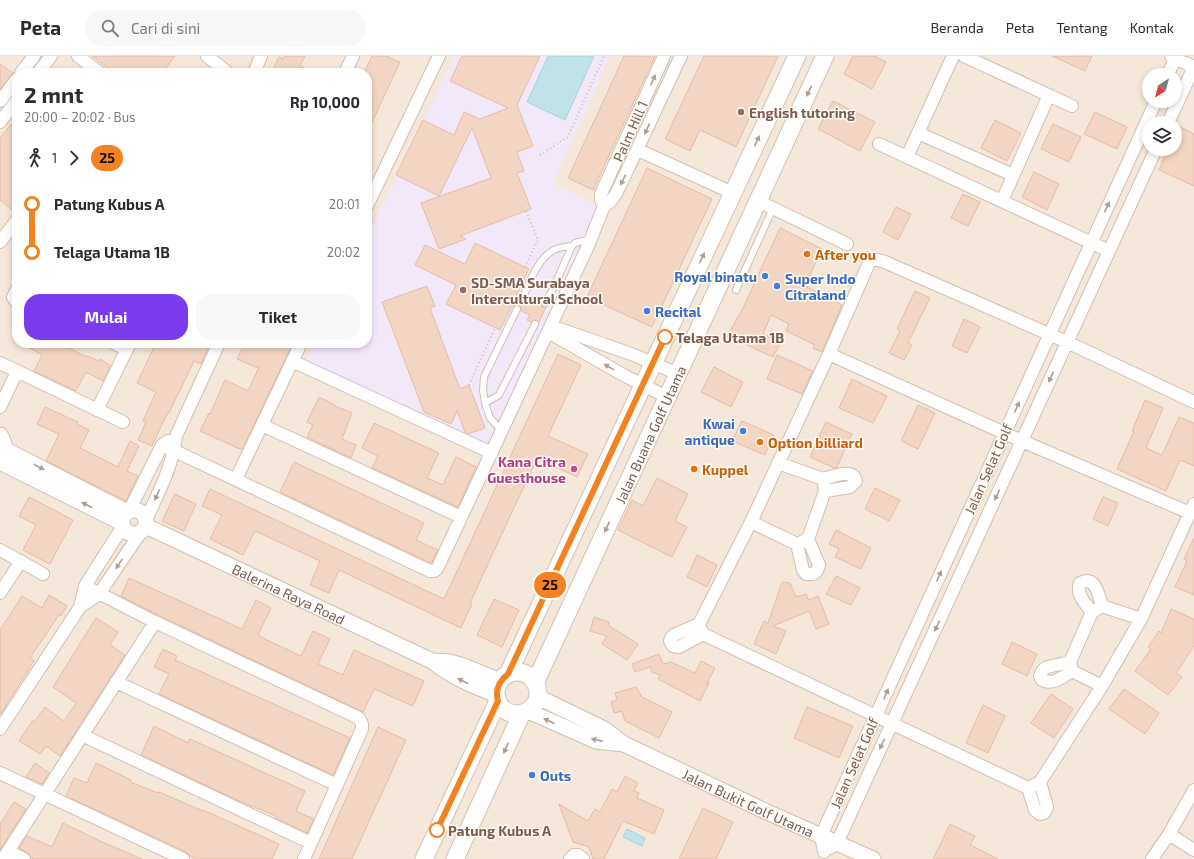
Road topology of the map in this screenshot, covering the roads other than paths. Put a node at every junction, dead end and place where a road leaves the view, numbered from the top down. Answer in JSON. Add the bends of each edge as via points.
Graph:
{"nodes":[{"id":1,"x":34,"y":56,"type":"edge"},
{"id":2,"x":51,"y":56,"type":"edge"},
{"id":3,"x":78,"y":56,"type":"edge"},
{"id":4,"x":207,"y":56,"type":"edge"},
{"id":5,"x":262,"y":56,"type":"edge"},
{"id":6,"x":353,"y":56,"type":"edge"},
{"id":7,"x":439,"y":56,"type":"edge"},
{"id":8,"x":664,"y":56,"type":"edge"},
{"id":9,"x":681,"y":56,"type":"edge"},
{"id":10,"x":797,"y":56,"type":"edge"},
{"id":11,"x":825,"y":56,"type":"edge"},
{"id":12,"x":953,"y":56,"type":"edge"},
{"id":13,"x":964,"y":56,"type":"edge"},
{"id":14,"x":1194,"y":56,"type":"edge"},
{"id":15,"x":1175,"y":57,"type":"edge"},
{"id":16,"x":1194,"y":64,"type":"edge"},
{"id":17,"x":1194,"y":67,"type":"edge"},
{"id":18,"x":25,"y":68,"type":"edge"},
{"id":19,"x":42,"y":68,"type":"edge"},
{"id":20,"x":94,"y":68,"type":"edge"},
{"id":21,"x":222,"y":68,"type":"edge"},
{"id":22,"x":256,"y":68,"type":"edge"},
{"id":23,"x":347,"y":68,"type":"edge"},
{"id":24,"x":1171,"y":68,"type":"edge"},
{"id":25,"x":12,"y":85,"type":"edge"},
{"id":26,"x":1049,"y":95,"type":"junction"},
{"id":27,"x":1,"y":98,"type":"edge"},
{"id":28,"x":12,"y":101,"type":"edge"},
{"id":29,"x":12,"y":106,"type":"edge"},
{"id":30,"x":1072,"y":106,"type":"dead end"},
{"id":31,"x":1153,"y":108,"type":"edge"},
{"id":32,"x":1171,"y":116,"type":"edge"},
{"id":33,"x":0,"y":122,"type":"edge"},
{"id":34,"x":918,"y":133,"type":"junction"},
{"id":35,"x":879,"y":144,"type":"dead end"},
{"id":36,"x":638,"y":150,"type":"junction"},
{"id":37,"x":1153,"y":156,"type":"edge"},
{"id":38,"x":907,"y":157,"type":"junction"},
{"id":39,"x":1013,"y":175,"type":"junction"},
{"id":40,"x":733,"y":193,"type":"junction"},
{"id":41,"x":372,"y":196,"type":"edge"},
{"id":42,"x":758,"y":201,"type":"junction"},
{"id":43,"x":1002,"y":201,"type":"junction"},
{"id":44,"x":604,"y":206,"type":"junction"},
{"id":45,"x":773,"y":208,"type":"junction"},
{"id":46,"x":12,"y":226,"type":"edge"},
{"id":47,"x":749,"y":241,"type":"junction"},
{"id":48,"x":0,"y":242,"type":"edge"},
{"id":49,"x":590,"y":242,"type":"junction"},
{"id":50,"x":1091,"y":242,"type":"junction"},
{"id":51,"x":847,"y":244,"type":"dead end"},
{"id":52,"x":572,"y":246,"type":"junction"},
{"id":53,"x":1109,"y":251,"type":"junction"},
{"id":54,"x":736,"y":290,"type":"dead end"},
{"id":55,"x":522,"y":299,"type":"dead end"},
{"id":56,"x":545,"y":303,"type":"dead end"},
{"id":57,"x":517,"y":309,"type":"dead end"},
{"id":58,"x":535,"y":324,"type":"dead end"},
{"id":59,"x":549,"y":329,"type":"junction"},
{"id":60,"x":1050,"y":334,"type":"junction"},
{"id":61,"x":1067,"y":342,"type":"junction"},
{"id":62,"x":127,"y":348,"type":"edge"},
{"id":63,"x":217,"y":348,"type":"edge"},
{"id":64,"x":298,"y":348,"type":"edge"},
{"id":65,"x":829,"y":354,"type":"junction"},
{"id":66,"x":292,"y":361,"type":"junction"},
{"id":67,"x":654,"y":362,"type":"junction"},
{"id":68,"x":0,"y":363,"type":"edge"},
{"id":69,"x":17,"y":372,"type":"junction"},
{"id":70,"x":678,"y":374,"type":"junction"},
{"id":71,"x":643,"y":386,"type":"junction"},
{"id":72,"x":667,"y":397,"type":"junction"},
{"id":73,"x":1194,"y":402,"type":"edge"},
{"id":74,"x":485,"y":403,"type":"junction"},
{"id":75,"x":0,"y":407,"type":"edge"},
{"id":76,"x":97,"y":410,"type":"junction"},
{"id":77,"x":123,"y":422,"type":"dead end"},
{"id":78,"x":262,"y":425,"type":"junction"},
{"id":79,"x":502,"y":432,"type":"junction"},
{"id":80,"x":1005,"y":433,"type":"junction"},
{"id":81,"x":176,"y":436,"type":"junction"},
{"id":82,"x":1022,"y":441,"type":"junction"},
{"id":83,"x":162,"y":445,"type":"junction"},
{"id":84,"x":174,"y":450,"type":"junction"},
{"id":85,"x":1,"y":451,"type":"edge"},
{"id":86,"x":492,"y":453,"type":"junction"},
{"id":87,"x":778,"y":463,"type":"junction"},
{"id":88,"x":236,"y":479,"type":"junction"},
{"id":89,"x":1192,"y":509,"type":"edge"},
{"id":90,"x":461,"y":517,"type":"junction"},
{"id":91,"x":125,"y":518,"type":"junction"},
{"id":92,"x":751,"y":522,"type":"junction"},
{"id":93,"x":144,"y":526,"type":"junction"},
{"id":94,"x":808,"y":538,"type":"junction"},
{"id":95,"x":797,"y":544,"type":"junction"},
{"id":96,"x":0,"y":550,"type":"edge"},
{"id":97,"x":21,"y":561,"type":"junction"},
{"id":98,"x":44,"y":574,"type":"dead end"},
{"id":99,"x":85,"y":586,"type":"junction"},
{"id":100,"x":0,"y":593,"type":"edge"},
{"id":101,"x":99,"y":594,"type":"junction"},
{"id":102,"x":80,"y":607,"type":"junction"},
{"id":103,"x":1141,"y":619,"type":"junction"},
{"id":104,"x":154,"y":622,"type":"junction"},
{"id":105,"x":116,"y":682,"type":"junction"},
{"id":106,"x":1102,"y":686,"type":"junction"},
{"id":107,"x":501,"y":688,"type":"junction"},
{"id":108,"x":536,"y":690,"type":"junction"},
{"id":109,"x":525,"y":712,"type":"junction"},
{"id":110,"x":876,"y":715,"type":"junction"},
{"id":111,"x":892,"y":723,"type":"junction"},
{"id":112,"x":0,"y":729,"type":"edge"},
{"id":113,"x":82,"y":735,"type":"junction"},
{"id":114,"x":624,"y":744,"type":"junction"},
{"id":115,"x":0,"y":773,"type":"edge"},
{"id":116,"x":1040,"y":782,"type":"junction"},
{"id":117,"x":337,"y":784,"type":"junction"},
{"id":118,"x":1028,"y":788,"type":"junction"},
{"id":119,"x":1194,"y":790,"type":"edge"},
{"id":120,"x":44,"y":794,"type":"junction"},
{"id":121,"x":1169,"y":834,"type":"junction"},
{"id":122,"x":821,"y":836,"type":"junction"},
{"id":123,"x":311,"y":843,"type":"junction"},
{"id":124,"x":837,"y":843,"type":"junction"},
{"id":125,"x":1194,"y":850,"type":"edge"},
{"id":126,"x":5,"y":855,"type":"edge"},
{"id":127,"x":822,"y":856,"type":"edge"},
{"id":128,"x":24,"y":859,"type":"edge"},
{"id":129,"x":183,"y":859,"type":"edge"},
{"id":130,"x":304,"y":859,"type":"edge"},
{"id":131,"x":424,"y":859,"type":"edge"},
{"id":132,"x":454,"y":859,"type":"edge"},
{"id":133,"x":570,"y":859,"type":"edge"},
{"id":134,"x":583,"y":859,"type":"edge"},
{"id":135,"x":873,"y":859,"type":"edge"},
{"id":136,"x":1152,"y":859,"type":"edge"}],
"edges":[{"from":1,"to":18,"type":"street"},
{"from":2,"to":19,"type":"street"},
{"from":3,"to":20,"type":"street"},
{"from":4,"to":21,"type":"street"},
{"from":5,"to":22,"type":"street"},
{"from":6,"to":23,"type":"street"},
{"from":7,"to":41,"type":"street"},
{"from":44,"to":8,"type":"street","name":"Palm Hill 1","one_way":true,"via":[[601,194]]},
{"from":9,"to":36,"type":"street","name":"Palm Hill 1","one_way":true},
{"from":40,"to":10,"type":"main road","name":"Jalan Buana Golf Utama","one_way":true},
{"from":11,"to":42,"type":"main road","name":"Jalan Buana Golf Utama","one_way":true},
{"from":12,"to":34,"type":"street"},
{"from":13,"to":26,"type":"street"},
{"from":14,"to":16,"type":"street"},
{"from":15,"to":17,"type":"street"},
{"from":15,"to":24,"type":"street"},
{"from":17,"to":32,"type":"street"},
{"from":25,"to":27,"type":"street"},
{"from":26,"to":30,"type":"street"},
{"from":26,"to":39,"type":"street"},
{"from":27,"to":28,"type":"street"},
{"from":29,"to":33,"type":"street"},
{"from":50,"to":31,"type":"street","name":"Jalan Selat Golf","one_way":true},
{"from":34,"to":38,"type":"street"},
{"from":34,"to":39,"type":"street"},
{"from":35,"to":38,"type":"street"},
{"from":36,"to":40,"type":"street","name":"Palm Hill 1"},
{"from":36,"to":44,"type":"street","name":"Palm Hill 1","one_way":true,"via":[[616,194]]},
{"from":37,"to":53,"type":"street","name":"Jalan Selat Golf"},
{"from":38,"to":43,"type":"street"},
{"from":39,"to":43,"type":"street"},
{"from":67,"to":40,"type":"main road","name":"Jalan Buana Golf Utama","one_way":true},
{"from":42,"to":45,"type":"street"},
{"from":42,"to":47,"type":"main road","name":"Jalan Buana Golf Utama"},
{"from":43,"to":50,"type":"street"},
{"from":44,"to":49,"type":"street","name":"Palm Hill 1"},
{"from":45,"to":47,"type":"lane"},
{"from":45,"to":51,"type":"street"},
{"from":46,"to":48,"type":"street"},
{"from":47,"to":54,"type":"lane"},
{"from":47,"to":70,"type":"main road","name":"Jalan Buana Golf Utama"},
{"from":49,"to":52,"type":"lane","via":[[575,243]]},
{"from":49,"to":59,"type":"street","name":"Palm Hill 1"},
{"from":50,"to":53,"type":"street"},
{"from":50,"to":60,"type":"street","name":"Jalan Selat Golf"},
{"from":52,"to":55,"type":"lane","via":[[555,249],[545,256]]},
{"from":52,"to":56,"type":"lane"},
{"from":53,"to":61,"type":"street","name":"Jalan Selat Golf"},
{"from":57,"to":74,"type":"lane","via":[[484,377]]},
{"from":58,"to":74,"type":"lane","via":[[499,395]]},
{"from":59,"to":67,"type":"street"},
{"from":71,"to":59,"type":"street","one_way":true},
{"from":59,"to":79,"type":"street","name":"Palm Hill 1"},
{"from":60,"to":61,"type":"street"},
{"from":60,"to":65,"type":"street","via":[[876,259],[869,263]]},
{"from":80,"to":60,"type":"street","name":"Jalan Selat Golf","one_way":true},
{"from":61,"to":73,"type":"street"},
{"from":61,"to":82,"type":"street","name":"Jalan Selat Golf","one_way":true},
{"from":62,"to":76,"type":"street"},
{"from":63,"to":81,"type":"street"},
{"from":64,"to":66,"type":"street"},
{"from":65,"to":80,"type":"street"},
{"from":65,"to":87,"type":"street"},
{"from":66,"to":78,"type":"street"},
{"from":66,"to":86,"type":"street"},
{"from":67,"to":70,"type":"street"},
{"from":67,"to":71,"type":"main road","name":"Jalan Buana Golf Utama"},
{"from":68,"to":69,"type":"street"},
{"from":69,"to":75,"type":"street"},
{"from":69,"to":76,"type":"street"},
{"from":70,"to":72,"type":"main road","name":"Jalan Buana Golf Utama"},
{"from":71,"to":72,"type":"street"},
{"from":71,"to":107,"type":"main road","name":"Jalan Buana Golf Utama"},
{"from":72,"to":108,"type":"main road","name":"Jalan Buana Golf Utama","one_way":true},
{"from":74,"to":79,"type":"lane","via":[[490,418]]},
{"from":76,"to":77,"type":"street"},
{"from":78,"to":88,"type":"street"},
{"from":78,"to":90,"type":"street"},
{"from":79,"to":86,"type":"street","name":"Palm Hill 1"},
{"from":80,"to":82,"type":"street"},
{"from":110,"to":80,"type":"street","name":"Jalan Selat Golf","one_way":true},
{"from":81,"to":83,"type":"street"},
{"from":81,"to":84,"type":"street"},
{"from":82,"to":89,"type":"street"},
{"from":82,"to":111,"type":"street","name":"Jalan Selat Golf","one_way":true},
{"from":83,"to":84,"type":"street"},
{"from":83,"to":91,"type":"street"},
{"from":84,"to":88,"type":"street"},
{"from":84,"to":93,"type":"street","one_way":true,"via":[[168,471]]},
{"from":85,"to":91,"type":"street"},
{"from":86,"to":90,"type":"street","name":"Palm Hill 1"},
{"from":87,"to":92,"type":"street"},
{"from":87,"to":94,"type":"street","via":[[824,485]]},
{"from":88,"to":90,"type":"street","name":"Palm Hill 1","via":[[430,571],[434,571],[440,565]]},
{"from":89,"to":103,"type":"street"},
{"from":91,"to":93,"type":"street","via":[[137,510],[144,516]]},
{"from":91,"to":93,"type":"street","via":[[128,533],[137,534]]},
{"from":91,"to":99,"type":"street"},
{"from":92,"to":95,"type":"street"},
{"from":92,"to":110,"type":"street","via":[[701,629]]},
{"from":93,"to":101,"type":"street","one_way":true},
{"from":93,"to":107,"type":"street","name":"Balerina Raya Road","via":[[432,661],[465,683]]},
{"from":94,"to":95,"type":"street"},
{"from":94,"to":95,"type":"street","via":[[819,565],[813,574],[806,574],[803,570]]},
{"from":96,"to":97,"type":"street"},
{"from":97,"to":98,"type":"street"},
{"from":97,"to":100,"type":"street"},
{"from":99,"to":101,"type":"street"},
{"from":99,"to":102,"type":"street"},
{"from":101,"to":102,"type":"street"},
{"from":101,"to":104,"type":"street"},
{"from":102,"to":112,"type":"street"},
{"from":103,"to":106,"type":"street"},
{"from":103,"to":106,"type":"street","via":[[1097,609],[1071,666]]},
{"from":104,"to":105,"type":"street"},
{"from":104,"to":117,"type":"street","via":[[359,718],[362,729]]},
{"from":105,"to":113,"type":"street"},
{"from":105,"to":117,"type":"street"},
{"from":106,"to":116,"type":"street"},
{"from":107,"to":108,"type":"main road","via":[[520,672],[531,678]]},
{"from":107,"to":109,"type":"main road","via":[[505,710],[517,714]]},
{"from":107,"to":131,"type":"main road","name":"Jalan Buana Golf Utama"},
{"from":108,"to":109,"type":"main road","via":[[533,707]]},
{"from":108,"to":114,"type":"street","name":"Jalan Bukit Golf Utama","via":[[604,729]]},
{"from":114,"to":109,"type":"street","name":"Jalan Bukit Golf Utama","one_way":true,"via":[[596,741]]},
{"from":109,"to":132,"type":"main road","one_way":true},
{"from":110,"to":111,"type":"street"},
{"from":110,"to":122,"type":"street","name":"Jalan Selat Golf"},
{"from":111,"to":118,"type":"street"},
{"from":111,"to":124,"type":"street","name":"Jalan Selat Golf","one_way":true},
{"from":113,"to":120,"type":"street"},
{"from":113,"to":123,"type":"street"},
{"from":114,"to":122,"type":"street","name":"Jalan Bukit Golf Utama"},
{"from":115,"to":120,"type":"street"},
{"from":116,"to":118,"type":"street"},
{"from":116,"to":118,"type":"street","via":[[1047,807],[1040,814],[1035,810]]},
{"from":117,"to":123,"type":"street"},
{"from":119,"to":121,"type":"street"},
{"from":120,"to":126,"type":"street"},
{"from":120,"to":129,"type":"street"},
{"from":121,"to":125,"type":"street"},
{"from":121,"to":136,"type":"street"},
{"from":122,"to":124,"type":"street","name":"Jalan Bukit Golf Utama"},
{"from":122,"to":127,"type":"street"},
{"from":123,"to":130,"type":"street"},
{"from":124,"to":127,"type":"street"},
{"from":124,"to":135,"type":"street","name":"Jalan Bukit Golf Utama"},
{"from":126,"to":128,"type":"street"},
{"from":133,"to":134,"type":"street","via":[[578,855]]}]}
